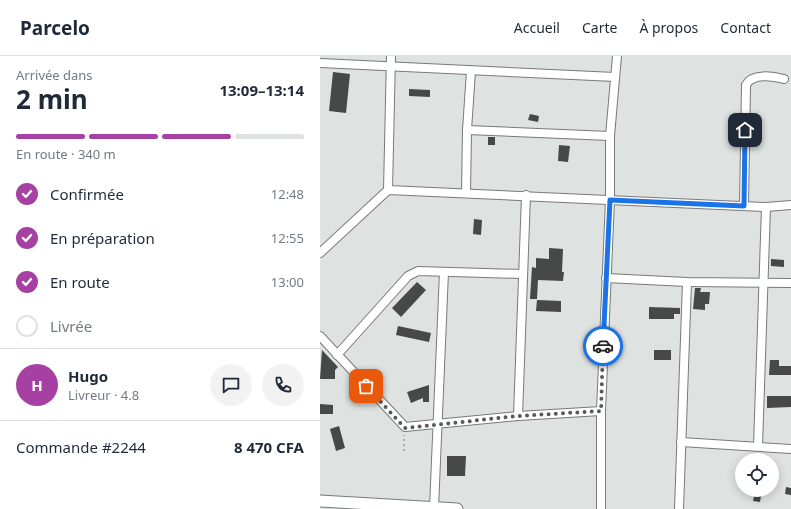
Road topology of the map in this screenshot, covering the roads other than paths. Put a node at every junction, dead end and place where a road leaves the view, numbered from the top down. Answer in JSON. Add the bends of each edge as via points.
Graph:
{"nodes":[{"id":1,"x":391,"y":56,"type":"edge"},
{"id":2,"x":618,"y":56,"type":"edge"},
{"id":3,"x":320,"y":63,"type":"edge"},
{"id":4,"x":390,"y":67,"type":"junction"},
{"id":5,"x":471,"y":70,"type":"junction"},
{"id":6,"x":615,"y":77,"type":"junction"},
{"id":7,"x":784,"y":79,"type":"dead end"},
{"id":8,"x":467,"y":130,"type":"junction"},
{"id":9,"x":610,"y":136,"type":"junction"},
{"id":10,"x":388,"y":190,"type":"junction"},
{"id":11,"x":466,"y":193,"type":"junction"},
{"id":12,"x":526,"y":195,"type":"junction"},
{"id":13,"x":610,"y":200,"type":"junction"},
{"id":14,"x":744,"y":206,"type":"junction"},
{"id":15,"x":766,"y":206,"type":"junction"},
{"id":16,"x":791,"y":206,"type":"edge"},
{"id":17,"x":320,"y":253,"type":"edge"},
{"id":18,"x":444,"y":272,"type":"junction"},
{"id":19,"x":523,"y":274,"type":"junction"},
{"id":20,"x":606,"y":278,"type":"junction"},
{"id":21,"x":687,"y":282,"type":"junction"},
{"id":22,"x":764,"y":282,"type":"junction"},
{"id":23,"x":791,"y":283,"type":"edge"},
{"id":24,"x":320,"y":336,"type":"edge"},
{"id":25,"x":337,"y":355,"type":"junction"},
{"id":26,"x":601,"y":411,"type":"junction"},
{"id":27,"x":518,"y":416,"type":"junction"},
{"id":28,"x":437,"y":424,"type":"junction"},
{"id":29,"x":681,"y":442,"type":"junction"},
{"id":30,"x":758,"y":446,"type":"junction"},
{"id":31,"x":791,"y":449,"type":"edge"},
{"id":32,"x":320,"y":502,"type":"edge"},
{"id":33,"x":428,"y":508,"type":"edge"},
{"id":34,"x":457,"y":509,"type":"edge"},
{"id":35,"x":602,"y":509,"type":"edge"},
{"id":36,"x":678,"y":509,"type":"edge"}],
"edges":[{"from":1,"to":4,"type":"street"},
{"from":2,"to":6,"type":"street"},
{"from":3,"to":4,"type":"street"},
{"from":4,"to":5,"type":"street"},
{"from":4,"to":10,"type":"street"},
{"from":5,"to":6,"type":"street"},
{"from":5,"to":8,"type":"street"},
{"from":6,"to":9,"type":"street"},
{"from":7,"to":14,"type":"street","via":[[766,75],[750,80],[746,85]]},
{"from":8,"to":9,"type":"street"},
{"from":8,"to":11,"type":"street"},
{"from":9,"to":13,"type":"street"},
{"from":10,"to":11,"type":"street"},
{"from":10,"to":17,"type":"street"},
{"from":11,"to":12,"type":"street"},
{"from":12,"to":13,"type":"street"},
{"from":12,"to":19,"type":"street"},
{"from":13,"to":14,"type":"street"},
{"from":13,"to":20,"type":"street"},
{"from":14,"to":15,"type":"street"},
{"from":15,"to":16,"type":"street"},
{"from":15,"to":22,"type":"street"},
{"from":18,"to":19,"type":"street"},
{"from":18,"to":25,"type":"street","via":[[418,271],[408,276]]},
{"from":18,"to":28,"type":"street"},
{"from":19,"to":27,"type":"street"},
{"from":20,"to":21,"type":"street"},
{"from":20,"to":26,"type":"street"},
{"from":21,"to":22,"type":"street"},
{"from":21,"to":29,"type":"street"},
{"from":22,"to":23,"type":"street"},
{"from":22,"to":30,"type":"street"},
{"from":24,"to":25,"type":"street"},
{"from":25,"to":28,"type":"street","via":[[405,428]]},
{"from":26,"to":27,"type":"street"},
{"from":26,"to":35,"type":"street"},
{"from":27,"to":28,"type":"street"},
{"from":28,"to":33,"type":"street"},
{"from":29,"to":30,"type":"street"},
{"from":29,"to":36,"type":"street"},
{"from":30,"to":31,"type":"street"},
{"from":32,"to":33,"type":"street"},
{"from":33,"to":34,"type":"street"}]}
